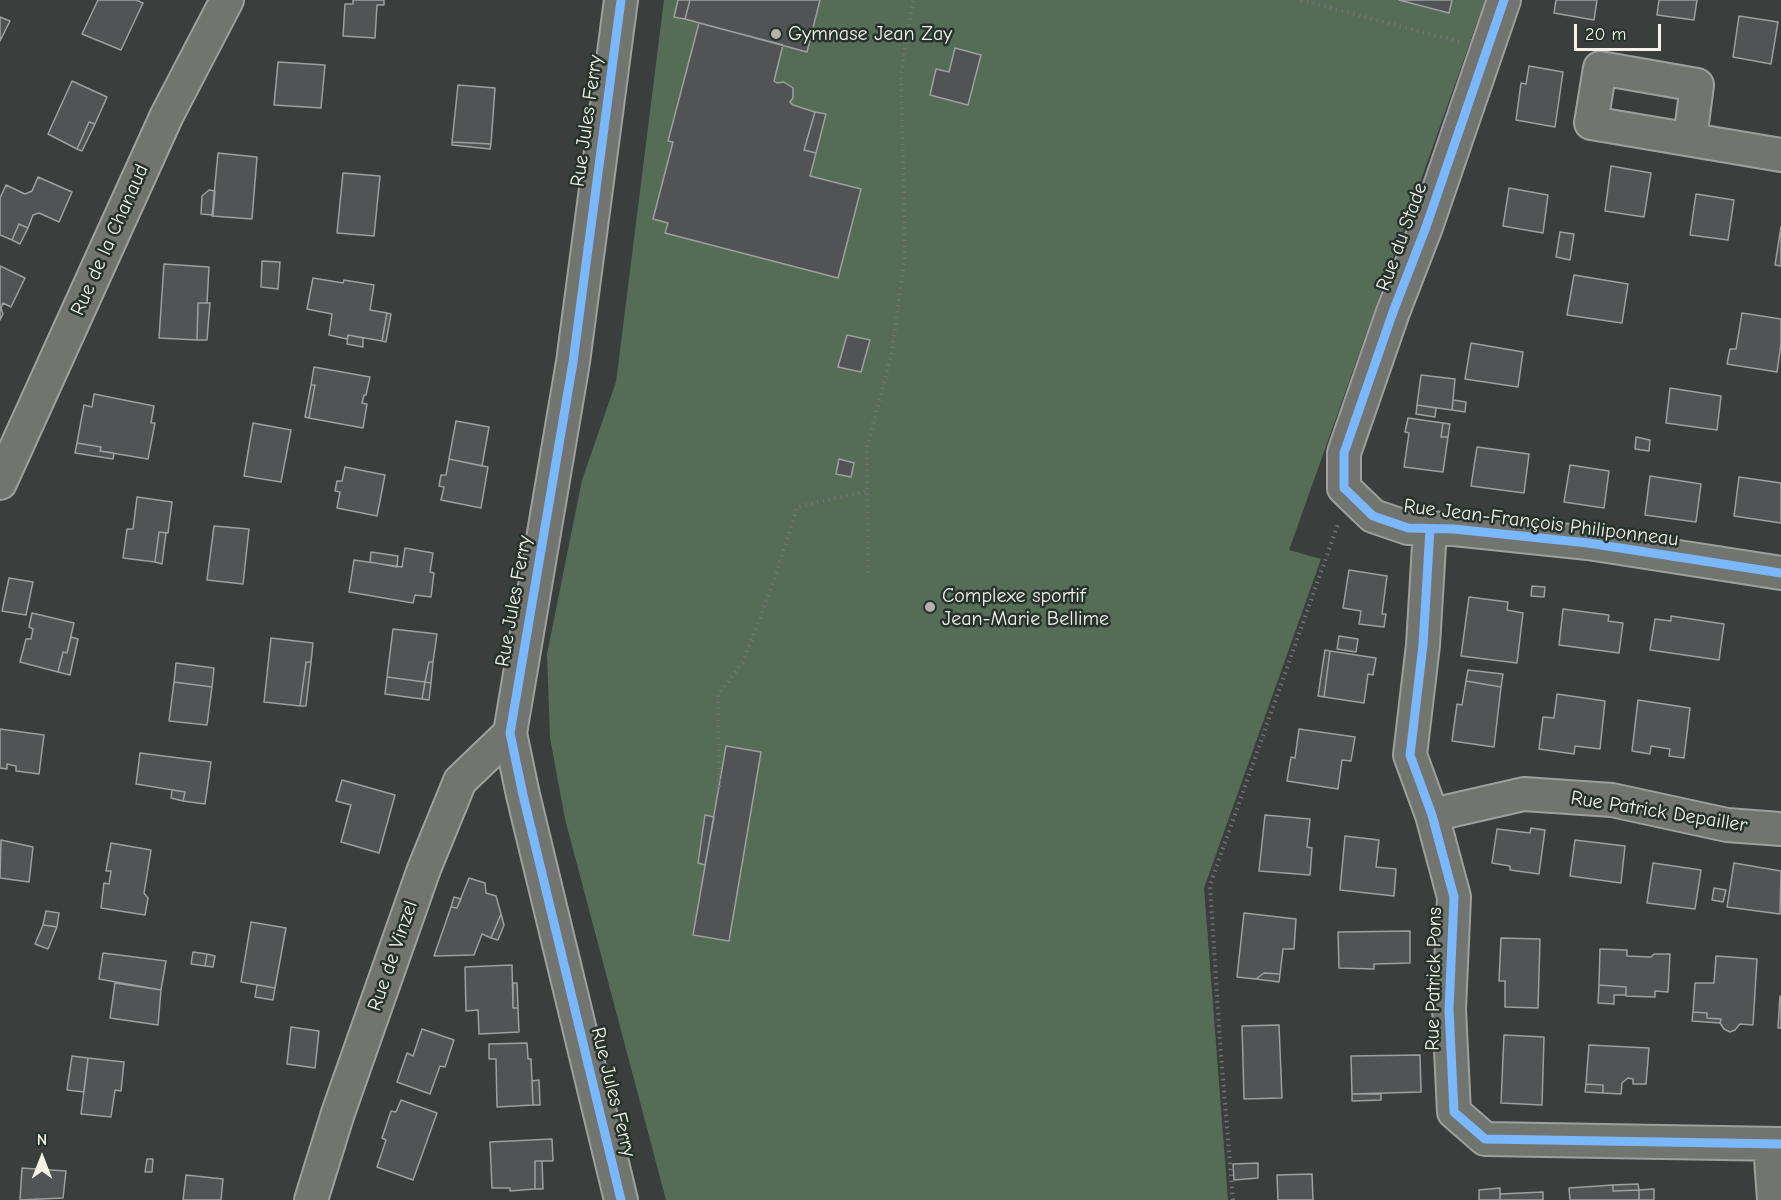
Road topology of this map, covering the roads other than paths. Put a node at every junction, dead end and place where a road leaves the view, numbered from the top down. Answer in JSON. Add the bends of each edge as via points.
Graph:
{"nodes":[{"id":1,"x":227,"y":0,"type":"edge"},
{"id":2,"x":621,"y":0,"type":"edge"},
{"id":3,"x":1504,"y":0,"type":"edge"},
{"id":4,"x":1690,"y":139,"type":"dead end"},
{"id":5,"x":1781,"y":154,"type":"edge"},
{"id":6,"x":0,"y":483,"type":"edge"},
{"id":7,"x":1346,"y":490,"type":"joint"},
{"id":8,"x":1430,"y":528,"type":"junction"},
{"id":9,"x":1781,"y":573,"type":"edge"},
{"id":10,"x":510,"y":733,"type":"junction"},
{"id":11,"x":1432,"y":815,"type":"junction"},
{"id":12,"x":1781,"y":829,"type":"edge"},
{"id":13,"x":1775,"y":1144,"type":"edge"},
{"id":14,"x":312,"y":1200,"type":"edge"},
{"id":15,"x":621,"y":1200,"type":"edge"},
{"id":16,"x":1774,"y":1200,"type":"edge"}],
"edges":[{"from":1,"to":6,"type":"street","name":"Rue de la Chanaud","via":[[167,116]]},
{"from":2,"to":10,"type":"street","name":"Rue Jules Ferry","via":[[573,362]]},
{"from":3,"to":7,"type":"street","name":"Rue du Stade","via":[[1344,453]]},
{"from":4,"to":5,"type":"street"},
{"from":7,"to":8,"type":"street","name":"Rue Jean-François Philiponneau","via":[[1373,516],[1408,528]]},
{"from":8,"to":9,"type":"street","name":"Rue Jean-François Philiponneau","via":[[1588,543]]},
{"from":8,"to":11,"type":"street","name":"Rue Patrick Pons","via":[[1423,645],[1410,755]]},
{"from":10,"to":14,"type":"street","name":"Rue de Vinzel","via":[[459,781],[338,1113]]},
{"from":10,"to":15,"type":"street","name":"Rue Jules Ferry"},
{"from":11,"to":12,"type":"street","name":"Rue Patrick Depailler","via":[[1524,794],[1612,800],[1726,825]]},
{"from":11,"to":13,"type":"street","name":"Rue Patrick Pons","via":[[1454,897],[1449,1009],[1454,1112],[1485,1139]]},
{"from":13,"to":16,"type":"street"}]}
